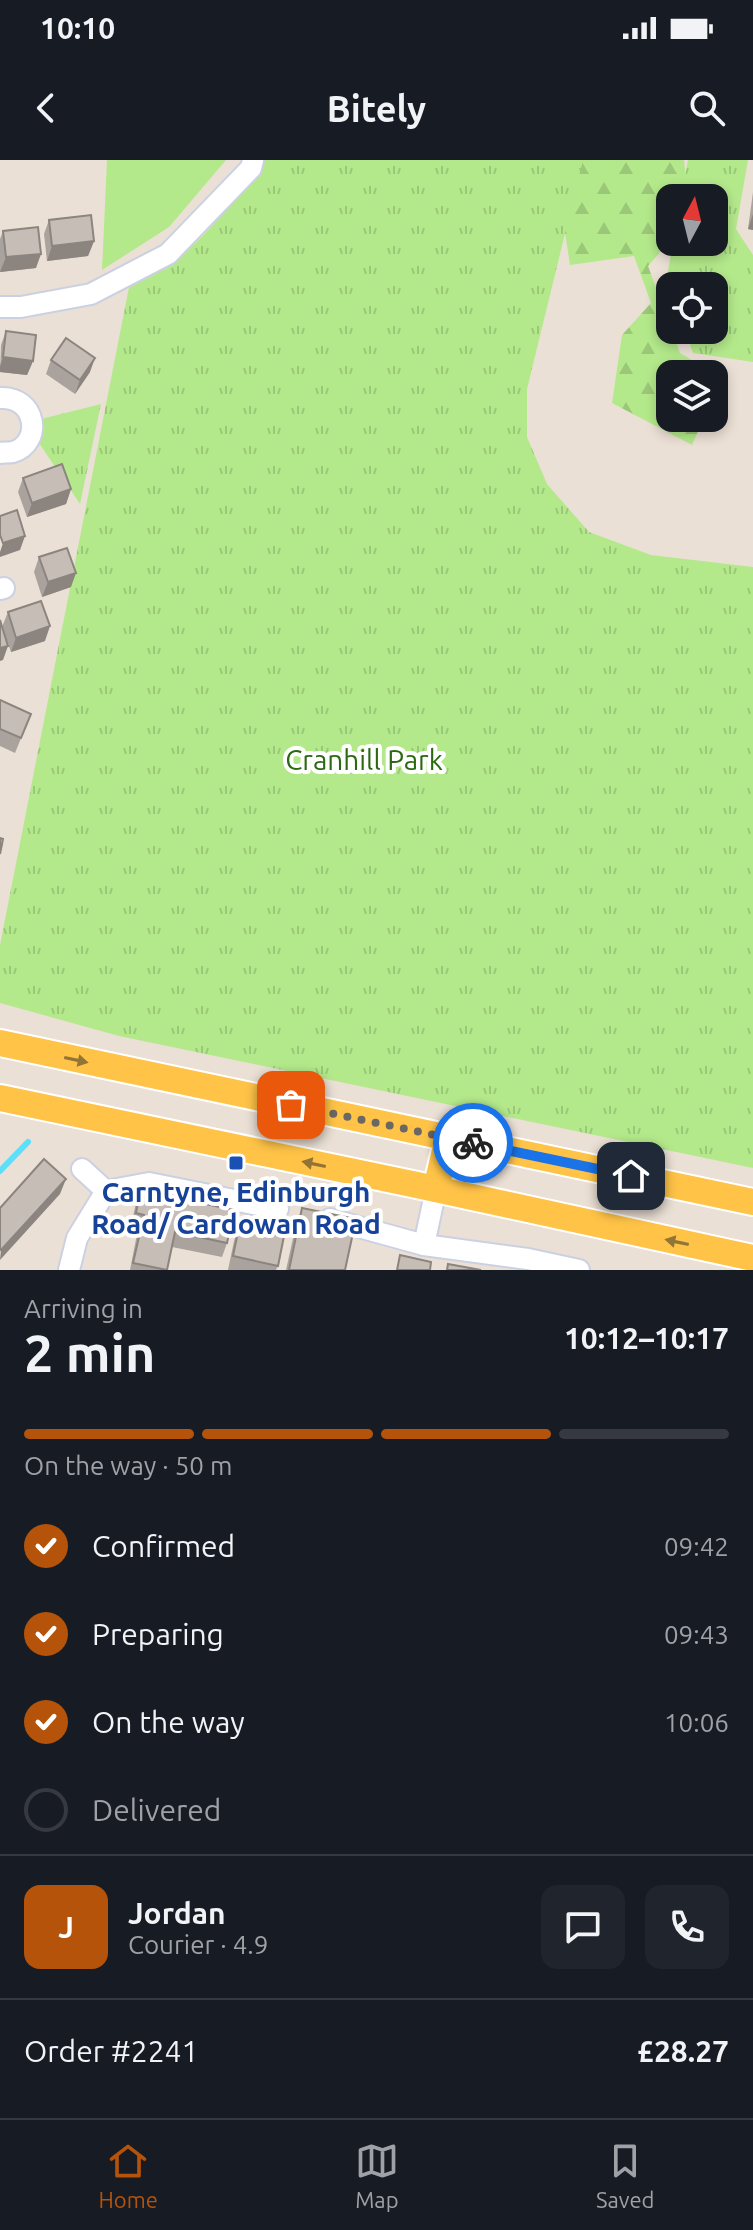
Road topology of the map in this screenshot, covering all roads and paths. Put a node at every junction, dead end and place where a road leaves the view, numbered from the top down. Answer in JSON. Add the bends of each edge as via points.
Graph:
{"nodes":[{"id":1,"x":253,"y":160,"type":"edge"},
{"id":2,"x":0,"y":307,"type":"edge"},
{"id":3,"x":0,"y":398,"type":"edge"},
{"id":4,"x":0,"y":453,"type":"edge"},
{"id":5,"x":0,"y":1043,"type":"edge"},
{"id":6,"x":0,"y":1098,"type":"edge"},
{"id":7,"x":448,"y":1138,"type":"junction"},
{"id":8,"x":82,"y":1169,"type":"dead end"},
{"id":9,"x":436,"y":1189,"type":"junction"},
{"id":10,"x":106,"y":1191,"type":"junction"},
{"id":11,"x":753,"y":1202,"type":"edge"},
{"id":12,"x":278,"y":1209,"type":"dead end"},
{"id":13,"x":323,"y":1217,"type":"edge"},
{"id":14,"x":424,"y":1245,"type":"junction"},
{"id":15,"x":753,"y":1258,"type":"edge"},
{"id":16,"x":69,"y":1270,"type":"edge"},
{"id":17,"x":579,"y":1270,"type":"edge"}],
"edges":[{"from":1,"to":2,"type":"street","via":[[168,254],[91,294]]},
{"from":3,"to":4,"type":"street","via":[[12,397],[27,407],[33,423],[28,440],[15,452]]},
{"from":5,"to":7,"type":"main road","one_way":true},
{"from":9,"to":6,"type":"main road","one_way":true},
{"from":7,"to":9,"type":"main road"},
{"from":7,"to":11,"type":"main road"},
{"from":8,"to":10,"type":"street"},
{"from":9,"to":14,"type":"street"},
{"from":15,"to":9,"type":"main road","one_way":true},
{"from":10,"to":12,"type":"street","via":[[149,1183]]},
{"from":10,"to":16,"type":"street","via":[[77,1238]]},
{"from":13,"to":14,"type":"street"},
{"from":14,"to":17,"type":"street"}]}
